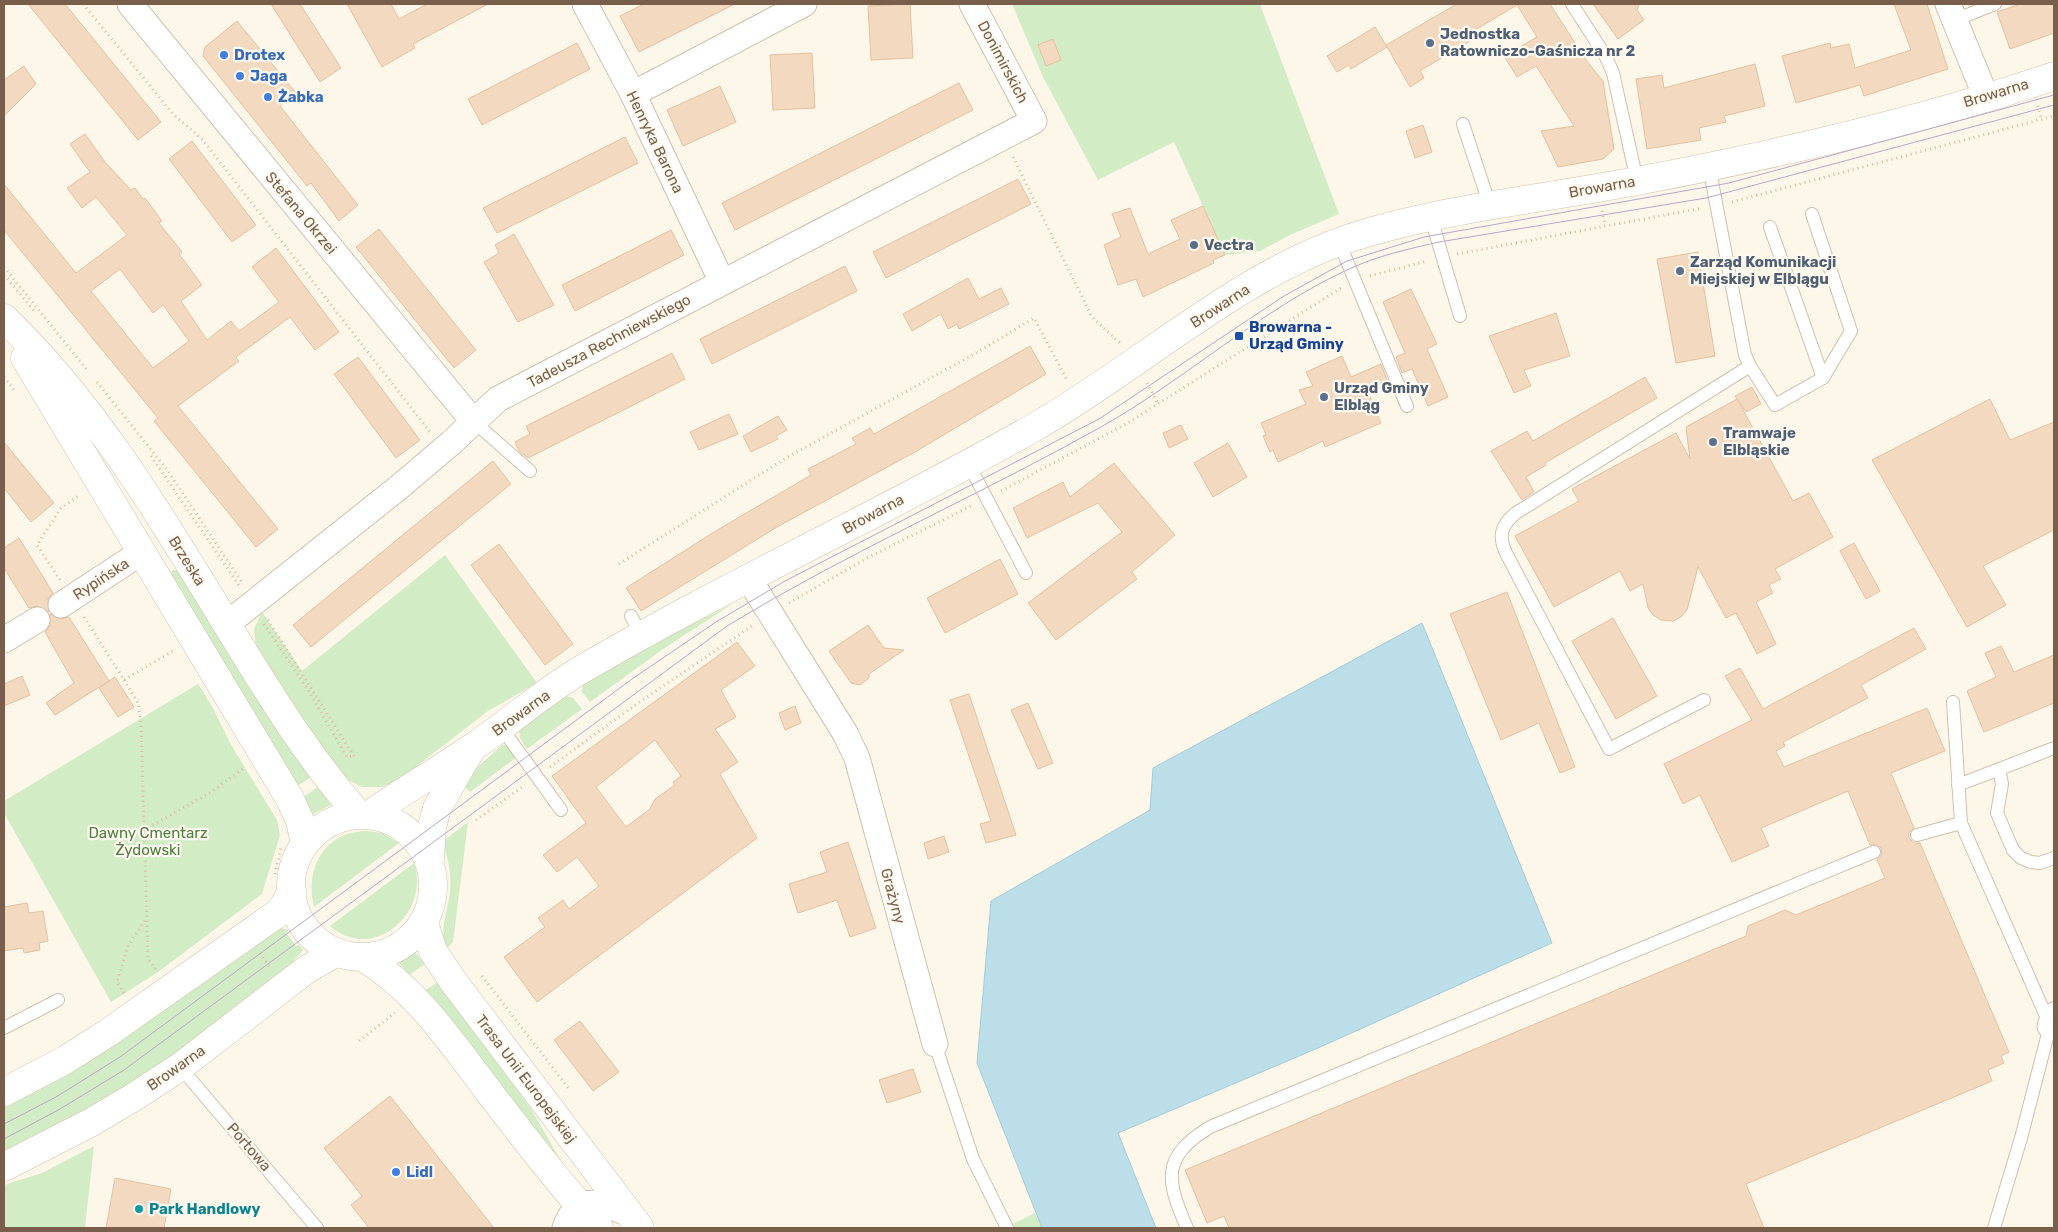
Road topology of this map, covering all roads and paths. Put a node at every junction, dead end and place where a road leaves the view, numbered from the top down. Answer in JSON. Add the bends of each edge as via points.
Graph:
{"nodes":[{"id":1,"x":83,"y":4,"type":"edge"},
{"id":2,"x":130,"y":4,"type":"edge"},
{"id":3,"x":585,"y":4,"type":"edge"},
{"id":4,"x":804,"y":4,"type":"edge"},
{"id":5,"x":972,"y":4,"type":"edge"},
{"id":6,"x":1572,"y":4,"type":"edge"},
{"id":7,"x":1995,"y":4,"type":"edge"},
{"id":8,"x":1952,"y":12,"type":"edge"},
{"id":9,"x":2054,"y":76,"type":"edge"},
{"id":10,"x":633,"y":94,"type":"junction"},
{"id":11,"x":1986,"y":97,"type":"junction"},
{"id":12,"x":2054,"y":116,"type":"edge"},
{"id":13,"x":1034,"y":121,"type":"joint"},
{"id":14,"x":1463,"y":124,"type":"dead end"},
{"id":15,"x":1003,"y":137,"type":"junction"},
{"id":16,"x":1709,"y":166,"type":"junction"},
{"id":17,"x":1636,"y":181,"type":"junction"},
{"id":18,"x":1490,"y":206,"type":"junction"},
{"id":19,"x":1717,"y":206,"type":"junction"},
{"id":20,"x":1812,"y":214,"type":"dead end"},
{"id":21,"x":1432,"y":218,"type":"junction"},
{"id":22,"x":1770,"y":227,"type":"dead end"},
{"id":23,"x":1339,"y":242,"type":"junction"},
{"id":24,"x":1442,"y":257,"type":"junction"},
{"id":25,"x":4,"y":267,"type":"edge"},
{"id":26,"x":1355,"y":281,"type":"junction"},
{"id":27,"x":722,"y":282,"type":"junction"},
{"id":28,"x":1460,"y":316,"type":"dead end"},
{"id":29,"x":4,"y":318,"type":"edge"},
{"id":30,"x":4,"y":323,"type":"edge"},
{"id":31,"x":1126,"y":349,"type":"dead end"},
{"id":32,"x":1750,"y":366,"type":"junction"},
{"id":33,"x":1823,"y":378,"type":"junction"},
{"id":34,"x":1079,"y":400,"type":"junction"},
{"id":35,"x":1407,"y":406,"type":"dead end"},
{"id":36,"x":473,"y":421,"type":"junction"},
{"id":37,"x":444,"y":450,"type":"junction"},
{"id":38,"x":968,"y":463,"type":"junction"},
{"id":39,"x":530,"y":472,"type":"dead end"},
{"id":40,"x":85,"y":492,"type":"dead end"},
{"id":41,"x":986,"y":499,"type":"junction"},
{"id":42,"x":140,"y":553,"type":"junction"},
{"id":43,"x":619,"y":564,"type":"dead end"},
{"id":44,"x":1026,"y":573,"type":"dead end"},
{"id":45,"x":749,"y":579,"type":"junction"},
{"id":46,"x":66,"y":601,"type":"junction"},
{"id":47,"x":256,"y":603,"type":"junction"},
{"id":48,"x":771,"y":614,"type":"junction"},
{"id":49,"x":36,"y":620,"type":"dead end"},
{"id":50,"x":227,"y":624,"type":"junction"},
{"id":51,"x":4,"y":640,"type":"edge"},
{"id":52,"x":180,"y":647,"type":"dead end"},
{"id":53,"x":124,"y":680,"type":"junction"},
{"id":54,"x":1704,"y":700,"type":"dead end"},
{"id":55,"x":1953,"y":702,"type":"dead end"},
{"id":56,"x":501,"y":727,"type":"junction"},
{"id":57,"x":472,"y":748,"type":"junction"},
{"id":58,"x":2054,"y":748,"type":"edge"},
{"id":59,"x":354,"y":756,"type":"dead end"},
{"id":60,"x":250,"y":764,"type":"dead end"},
{"id":61,"x":1998,"y":769,"type":"junction"},
{"id":62,"x":538,"y":776,"type":"junction"},
{"id":63,"x":1958,"y":786,"type":"junction"},
{"id":64,"x":562,"y":810,"type":"dead end"},
{"id":65,"x":364,"y":813,"type":"junction"},
{"id":66,"x":476,"y":820,"type":"dead end"},
{"id":67,"x":1960,"y":824,"type":"junction"},
{"id":68,"x":144,"y":830,"type":"junction"},
{"id":69,"x":1917,"y":835,"type":"dead end"},
{"id":70,"x":305,"y":843,"type":"junction"},
{"id":71,"x":1874,"y":852,"type":"dead end"},
{"id":72,"x":2054,"y":858,"type":"edge"},
{"id":73,"x":430,"y":859,"type":"junction"},
{"id":74,"x":292,"y":891,"type":"junction"},
{"id":75,"x":146,"y":918,"type":"junction"},
{"id":76,"x":424,"y":923,"type":"junction"},
{"id":77,"x":248,"y":933,"type":"junction"},
{"id":78,"x":337,"y":952,"type":"junction"},
{"id":79,"x":364,"y":958,"type":"junction"},
{"id":80,"x":148,"y":959,"type":"dead end"},
{"id":81,"x":478,"y":971,"type":"dead end"},
{"id":82,"x":117,"y":982,"type":"dead end"},
{"id":83,"x":286,"y":986,"type":"junction"},
{"id":84,"x":58,"y":1000,"type":"dead end"},
{"id":85,"x":396,"y":1012,"type":"dead end"},
{"id":86,"x":2053,"y":1023,"type":"edge"},
{"id":87,"x":4,"y":1028,"type":"edge"},
{"id":88,"x":359,"y":1042,"type":"dead end"},
{"id":89,"x":935,"y":1044,"type":"joint"},
{"id":90,"x":180,"y":1067,"type":"junction"},
{"id":91,"x":569,"y":1089,"type":"dead end"},
{"id":92,"x":4,"y":1092,"type":"edge"},
{"id":93,"x":4,"y":1167,"type":"edge"},
{"id":94,"x":572,"y":1218,"type":"edge"},
{"id":95,"x":634,"y":1220,"type":"edge"},
{"id":96,"x":317,"y":1228,"type":"edge"},
{"id":97,"x":599,"y":1228,"type":"edge"},
{"id":98,"x":1007,"y":1228,"type":"edge"},
{"id":99,"x":1187,"y":1228,"type":"edge"},
{"id":100,"x":1994,"y":1228,"type":"edge"}],
"edges":[{"from":1,"to":37,"type":"path","via":[[173,114],[202,139]]},
{"from":2,"to":36,"type":"street","name":"Stefana Okrzei"},
{"from":3,"to":10,"type":"street","name":"Henryka Barona"},
{"from":4,"to":10,"type":"street"},
{"from":5,"to":13,"type":"street","name":"Donimirskich"},
{"from":6,"to":17,"type":"lane","via":[[1606,56],[1613,73]]},
{"from":7,"to":8,"type":"lane"},
{"from":8,"to":11,"type":"street"},
{"from":9,"to":11,"type":"main road","name":"Browarna"},
{"from":10,"to":27,"type":"street","name":"Henryka Barona"},
{"from":11,"to":16,"type":"main road","name":"Browarna","via":[[1872,128]]},
{"from":12,"to":19,"type":"path"},
{"from":13,"to":15,"type":"street","name":"Tadeusza Rechniewskiego"},
{"from":14,"to":18,"type":"lane"},
{"from":15,"to":27,"type":"street","name":"Tadeusza Rechniewskiego"},
{"from":15,"to":31,"type":"path","via":[[1092,317]]},
{"from":16,"to":17,"type":"main road","name":"Browarna"},
{"from":16,"to":19,"type":"lane"},
{"from":17,"to":18,"type":"main road","name":"Browarna"},
{"from":18,"to":21,"type":"main road","name":"Browarna"},
{"from":19,"to":24,"type":"path"},
{"from":19,"to":32,"type":"lane","via":[[1745,355]]},
{"from":20,"to":33,"type":"lane","via":[[1851,331]]},
{"from":21,"to":23,"type":"main road","name":"Browarna"},
{"from":21,"to":24,"type":"lane"},
{"from":22,"to":33,"type":"lane"},
{"from":23,"to":26,"type":"lane"},
{"from":23,"to":34,"type":"main road","name":"Browarna","via":[[1288,264],[1253,285]]},
{"from":24,"to":26,"type":"path"},
{"from":24,"to":28,"type":"lane"},
{"from":25,"to":47,"type":"path","via":[[168,471]]},
{"from":26,"to":35,"type":"lane"},
{"from":26,"to":41,"type":"path","via":[[1126,424]]},
{"from":27,"to":36,"type":"street","name":"Tadeusza Rechniewskiego","via":[[498,399]]},
{"from":29,"to":50,"type":"main road","name":"Brzeska","via":[[39,351],[104,435]]},
{"from":30,"to":42,"type":"main road"},
{"from":32,"to":33,"type":"lane","via":[[1775,405]]},
{"from":32,"to":54,"type":"lane","via":[[1516,513],[1502,528],[1506,553],[1609,749]]},
{"from":34,"to":38,"type":"main road","name":"Browarna"},
{"from":34,"to":43,"type":"path","via":[[1034,318],[976,354],[786,458]]},
{"from":36,"to":37,"type":"street","name":"Tadeusza Rechniewskiego"},
{"from":36,"to":39,"type":"lane"},
{"from":37,"to":47,"type":"street","name":"Tadeusza Rechniewskiego"},
{"from":38,"to":41,"type":"lane"},
{"from":38,"to":45,"type":"main road","name":"Browarna"},
{"from":40,"to":46,"type":"path","via":[[61,508],[37,545]]},
{"from":41,"to":44,"type":"lane"},
{"from":41,"to":48,"type":"path","via":[[869,557]]},
{"from":42,"to":46,"type":"street","name":"Rypińska"},
{"from":42,"to":70,"type":"main road","via":[[290,799]]},
{"from":45,"to":48,"type":"street","name":"Grażyny"},
{"from":45,"to":56,"type":"main road","name":"Browarna","via":[[636,626]]},
{"from":46,"to":53,"type":"path"},
{"from":47,"to":50,"type":"street","name":"Tadeusza Rechniewskiego"},
{"from":47,"to":59,"type":"path"},
{"from":48,"to":62,"type":"path","via":[[638,703]]},
{"from":48,"to":89,"type":"street","name":"Grażyny","via":[[845,733],[857,758]]},
{"from":49,"to":51,"type":"street"},
{"from":50,"to":65,"type":"main road","name":"Brzeska","via":[[300,742],[325,776]]},
{"from":52,"to":53,"type":"path"},
{"from":53,"to":68,"type":"path","via":[[138,703],[140,717]]},
{"from":55,"to":63,"type":"lane"},
{"from":56,"to":57,"type":"main road","name":"Browarna"},
{"from":56,"to":62,"type":"lane"},
{"from":57,"to":65,"type":"main road","name":"Browarna"},
{"from":57,"to":73,"type":"main road","name":"Browarna","via":[[437,808]]},
{"from":58,"to":61,"type":"lane"},
{"from":60,"to":68,"type":"path","via":[[210,792]]},
{"from":61,"to":63,"type":"lane"},
{"from":61,"to":72,"type":"lane","via":[[2002,784],[1997,813],[2013,850],[2031,862],[2040,863]]},
{"from":62,"to":64,"type":"lane"},
{"from":62,"to":66,"type":"path"},
{"from":63,"to":67,"type":"lane"},
{"from":65,"to":70,"type":"main road","via":[[326,824]]},
{"from":65,"to":73,"type":"main road","via":[[403,830]]},
{"from":67,"to":69,"type":"lane"},
{"from":67,"to":86,"type":"lane"},
{"from":68,"to":75,"type":"path"},
{"from":70,"to":74,"type":"main road","via":[[295,865]]},
{"from":71,"to":99,"type":"lane","via":[[1210,1127],[1192,1138],[1177,1155],[1171,1176],[1173,1196]]},
{"from":73,"to":76,"type":"main road","via":[[434,896]]},
{"from":74,"to":77,"type":"main road","via":[[281,911]]},
{"from":74,"to":78,"type":"main road","via":[[302,923],[316,939]]},
{"from":75,"to":80,"type":"path"},
{"from":75,"to":82,"type":"path","via":[[128,946]]},
{"from":76,"to":79,"type":"main road","via":[[390,952]]},
{"from":76,"to":95,"type":"main road","name":"Trasa Unii Europejskiej","via":[[433,950],[452,981]]},
{"from":77,"to":83,"type":"path","via":[[267,964]]},
{"from":77,"to":92,"type":"main road","via":[[106,1034]]},
{"from":78,"to":79,"type":"main road"},
{"from":78,"to":83,"type":"main road","name":"Browarna"},
{"from":79,"to":94,"type":"main road","via":[[403,988],[449,1041],[536,1153]]},
{"from":81,"to":91,"type":"path"},
{"from":83,"to":90,"type":"main road","name":"Browarna"},
{"from":84,"to":87,"type":"lane"},
{"from":85,"to":88,"type":"path"},
{"from":86,"to":100,"type":"lane"},
{"from":89,"to":98,"type":"lane","name":"Grażyny","via":[[973,1159]]},
{"from":90,"to":93,"type":"main road","name":"Browarna","via":[[90,1123]]},
{"from":90,"to":96,"type":"lane","name":"Portowa"},
{"from":94,"to":95,"type":"street","via":[[595,1202]]},
{"from":94,"to":97,"type":"main road"}]}
